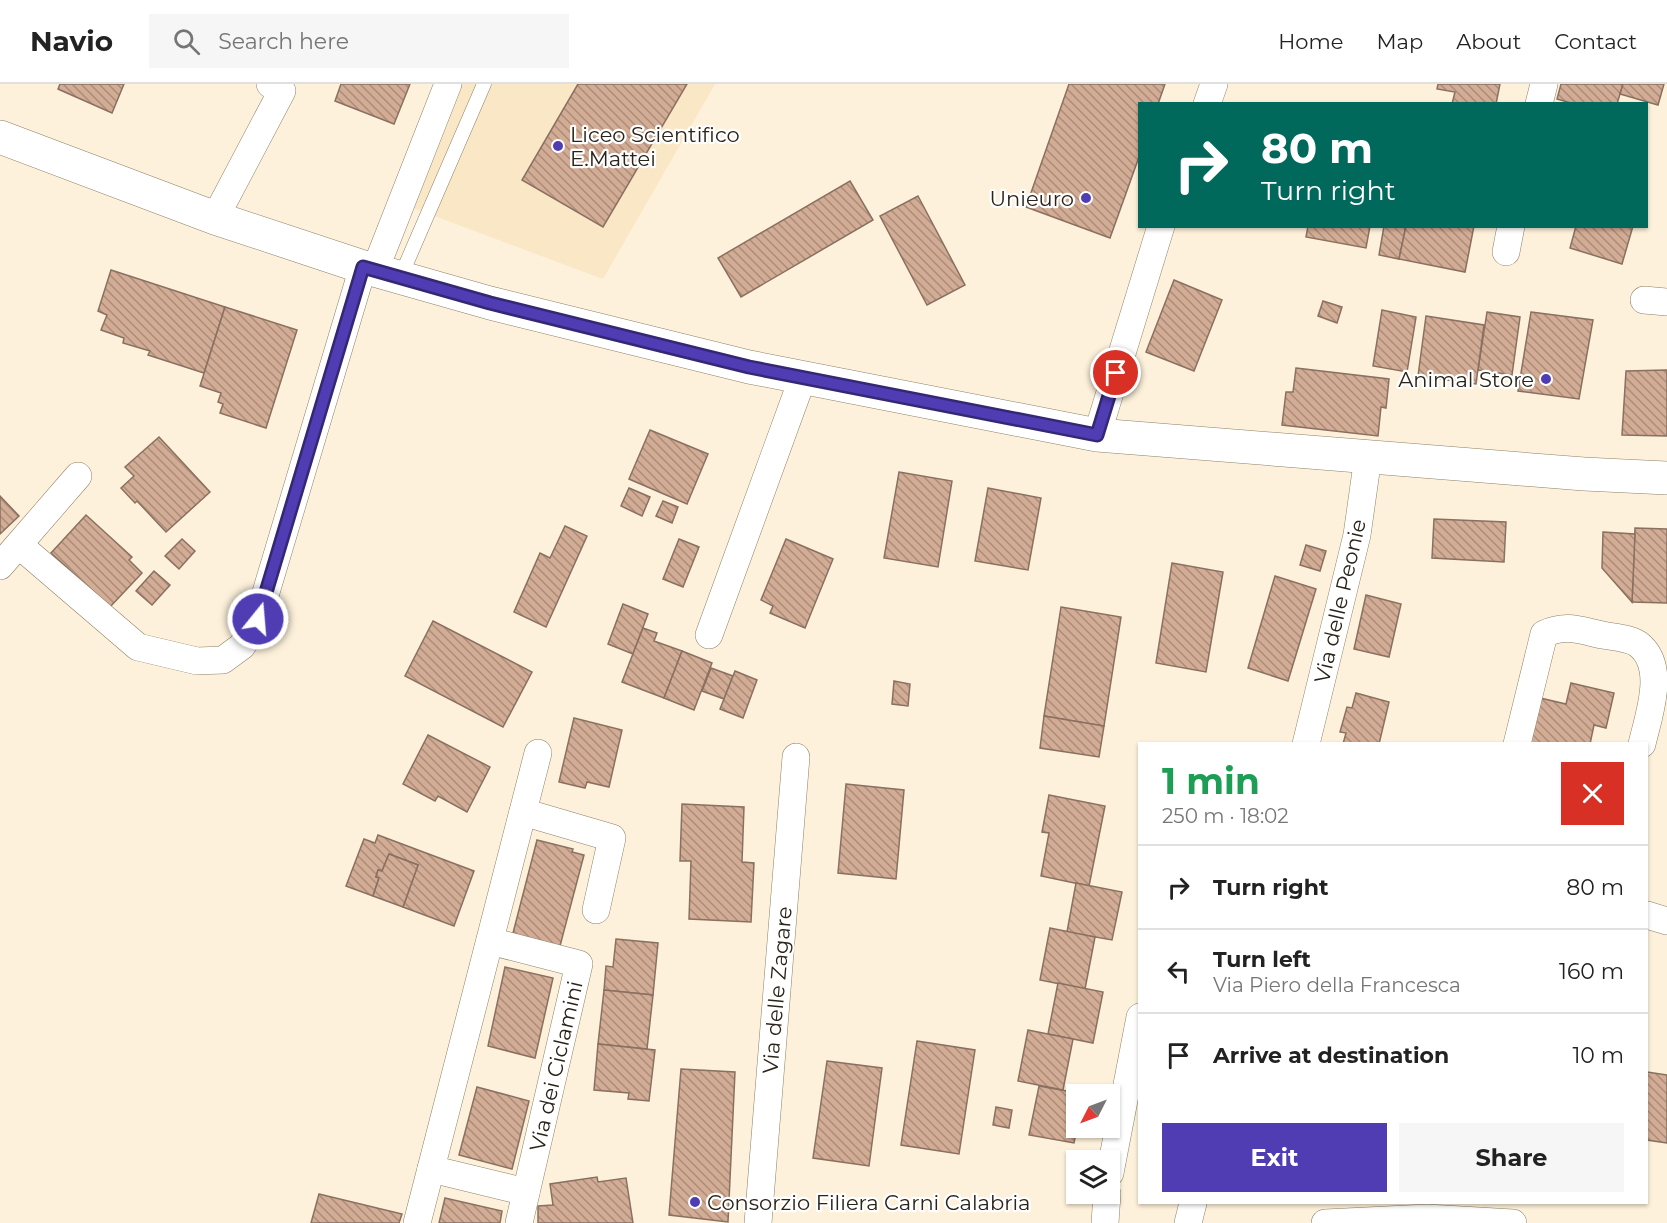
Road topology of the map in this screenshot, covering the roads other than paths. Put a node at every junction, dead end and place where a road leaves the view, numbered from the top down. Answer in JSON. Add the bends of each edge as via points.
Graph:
{"nodes":[{"id":1,"x":448,"y":84,"type":"edge"},
{"id":2,"x":484,"y":84,"type":"edge"},
{"id":3,"x":1214,"y":84,"type":"edge"},
{"id":4,"x":1544,"y":84,"type":"edge"},
{"id":5,"x":279,"y":86,"type":"edge"},
{"id":6,"x":1208,"y":102,"type":"edge"},
{"id":7,"x":1540,"y":102,"type":"edge"},
{"id":8,"x":0,"y":137,"type":"edge"},
{"id":9,"x":215,"y":218,"type":"junction"},
{"id":10,"x":1160,"y":228,"type":"edge"},
{"id":11,"x":379,"y":272,"type":"junction"},
{"id":12,"x":803,"y":377,"type":"junction"},
{"id":13,"x":1097,"y":435,"type":"junction"},
{"id":14,"x":1368,"y":456,"type":"junction"},
{"id":15,"x":78,"y":476,"type":"dead end"},
{"id":16,"x":1667,"y":478,"type":"edge"},
{"id":17,"x":19,"y":545,"type":"junction"},
{"id":18,"x":0,"y":566,"type":"edge"},
{"id":19,"x":709,"y":635,"type":"dead end"},
{"id":20,"x":1306,"y":742,"type":"edge"},
{"id":21,"x":1517,"y":742,"type":"edge"},
{"id":22,"x":1642,"y":742,"type":"edge"},
{"id":23,"x":537,"y":753,"type":"dead end"},
{"id":24,"x":796,"y":757,"type":"dead end"},
{"id":25,"x":523,"y":813,"type":"junction"},
{"id":26,"x":596,"y":910,"type":"dead end"},
{"id":27,"x":1648,"y":915,"type":"edge"},
{"id":28,"x":1667,"y":921,"type":"edge"},
{"id":29,"x":490,"y":941,"type":"junction"},
{"id":30,"x":1138,"y":1027,"type":"edge"},
{"id":31,"x":1114,"y":1150,"type":"edge"},
{"id":32,"x":430,"y":1169,"type":"junction"},
{"id":33,"x":526,"y":1192,"type":"junction"},
{"id":34,"x":1106,"y":1204,"type":"edge"},
{"id":35,"x":1193,"y":1204,"type":"edge"},
{"id":36,"x":1524,"y":1204,"type":"edge"},
{"id":37,"x":1416,"y":1211,"type":"edge"},
{"id":38,"x":1480,"y":1222,"type":"edge"},
{"id":39,"x":417,"y":1223,"type":"edge"},
{"id":40,"x":519,"y":1223,"type":"edge"},
{"id":41,"x":758,"y":1223,"type":"edge"},
{"id":42,"x":1105,"y":1223,"type":"edge"},
{"id":43,"x":1188,"y":1223,"type":"edge"},
{"id":44,"x":1325,"y":1223,"type":"edge"},
{"id":45,"x":1513,"y":1223,"type":"edge"},
{"id":46,"x":1521,"y":1223,"type":"edge"}],
"edges":[{"from":1,"to":11,"type":"street"},
{"from":2,"to":11,"type":"lane"},
{"from":3,"to":6,"type":"street"},
{"from":4,"to":7,"type":"street"},
{"from":5,"to":9,"type":"street"},
{"from":8,"to":9,"type":"street"},
{"from":9,"to":11,"type":"street"},
{"from":10,"to":13,"type":"street"},
{"from":11,"to":12,"type":"street","via":[[512,309]]},
{"from":11,"to":17,"type":"street","via":[[258,619],[242,646],[224,660],[196,661],[138,647]]},
{"from":12,"to":13,"type":"street"},
{"from":12,"to":19,"type":"street"},
{"from":13,"to":14,"type":"street"},
{"from":14,"to":16,"type":"street"},
{"from":14,"to":20,"type":"street","name":"Via delle Peonie","via":[[1357,535]]},
{"from":15,"to":17,"type":"street"},
{"from":17,"to":18,"type":"street"},
{"from":21,"to":22,"type":"street","via":[[1544,634],[1570,627],[1636,642],[1646,651],[1656,682]]},
{"from":23,"to":25,"type":"street"},
{"from":24,"to":41,"type":"street","name":"Via delle Zagare"},
{"from":25,"to":26,"type":"street","via":[[612,838]]},
{"from":25,"to":29,"type":"street"},
{"from":27,"to":28,"type":"street"},
{"from":29,"to":32,"type":"street"},
{"from":29,"to":33,"type":"street","name":"Via dei Ciclamini","via":[[579,964]]},
{"from":30,"to":31,"type":"street"},
{"from":32,"to":33,"type":"street"},
{"from":32,"to":39,"type":"street"},
{"from":33,"to":40,"type":"street","name":"Via dei Ciclamini"},
{"from":34,"to":42,"type":"street"},
{"from":35,"to":43,"type":"street"},
{"from":36,"to":46,"type":"street"},
{"from":37,"to":38,"type":"street"},
{"from":37,"to":44,"type":"street"},
{"from":38,"to":45,"type":"street"}]}
